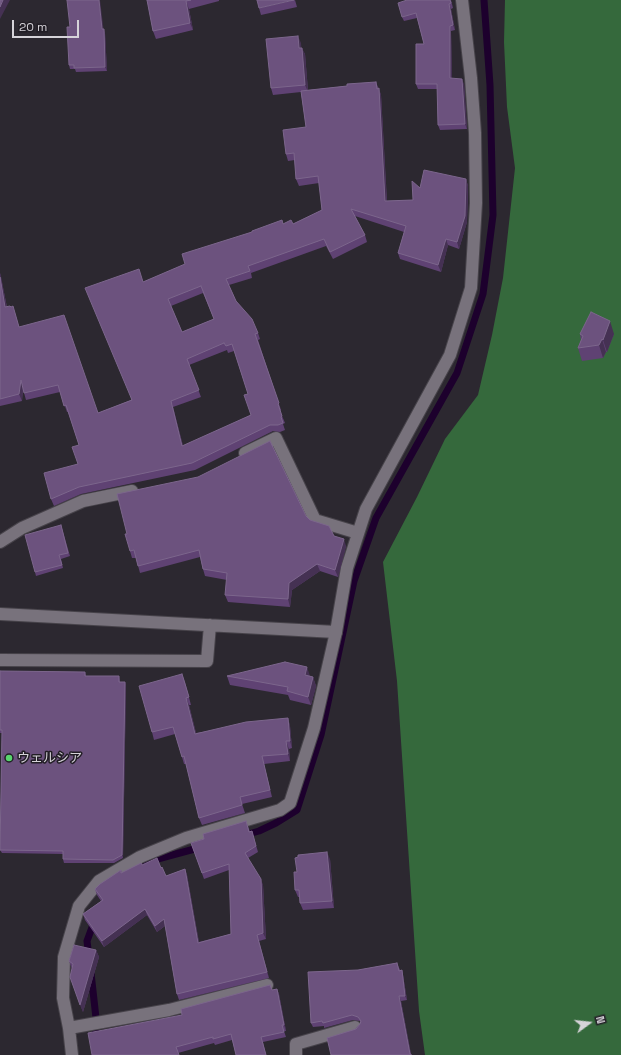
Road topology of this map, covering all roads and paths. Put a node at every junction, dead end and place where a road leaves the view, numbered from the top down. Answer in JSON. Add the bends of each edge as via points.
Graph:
{"nodes":[{"id":1,"x":462,"y":0,"type":"edge"},
{"id":2,"x":237,"y":458,"type":"edge"},
{"id":3,"x":144,"y":489,"type":"edge"},
{"id":4,"x":358,"y":533,"type":"junction"},
{"id":5,"x":0,"y":542,"type":"edge"},
{"id":6,"x":0,"y":614,"type":"edge"},
{"id":7,"x":210,"y":625,"type":"junction"},
{"id":8,"x":336,"y":632,"type":"junction"},
{"id":9,"x":0,"y":660,"type":"edge"},
{"id":10,"x":267,"y":985,"type":"edge"},
{"id":11,"x":355,"y":1027,"type":"dead end"},
{"id":12,"x":69,"y":1028,"type":"junction"},
{"id":13,"x":72,"y":1055,"type":"edge"},
{"id":14,"x":296,"y":1055,"type":"edge"}],
"edges":[{"from":1,"to":4,"type":"street","via":[[475,134],[476,202],[471,288],[450,355],[366,509]]},
{"from":2,"to":4,"type":"street","via":[[276,438],[314,520]]},
{"from":3,"to":5,"type":"street","via":[[83,501],[22,528]]},
{"from":4,"to":8,"type":"street","via":[[347,568]]},
{"from":6,"to":7,"type":"street"},
{"from":7,"to":8,"type":"street"},
{"from":7,"to":9,"type":"street","via":[[207,661]]},
{"from":8,"to":12,"type":"street","via":[[314,728],[290,803],[280,810],[186,838],[140,857],[99,881],[79,906],[64,957],[63,998]]},
{"from":10,"to":12,"type":"street","via":[[169,1010]]},
{"from":11,"to":14,"type":"street","via":[[296,1044]]},
{"from":12,"to":13,"type":"street"}]}
